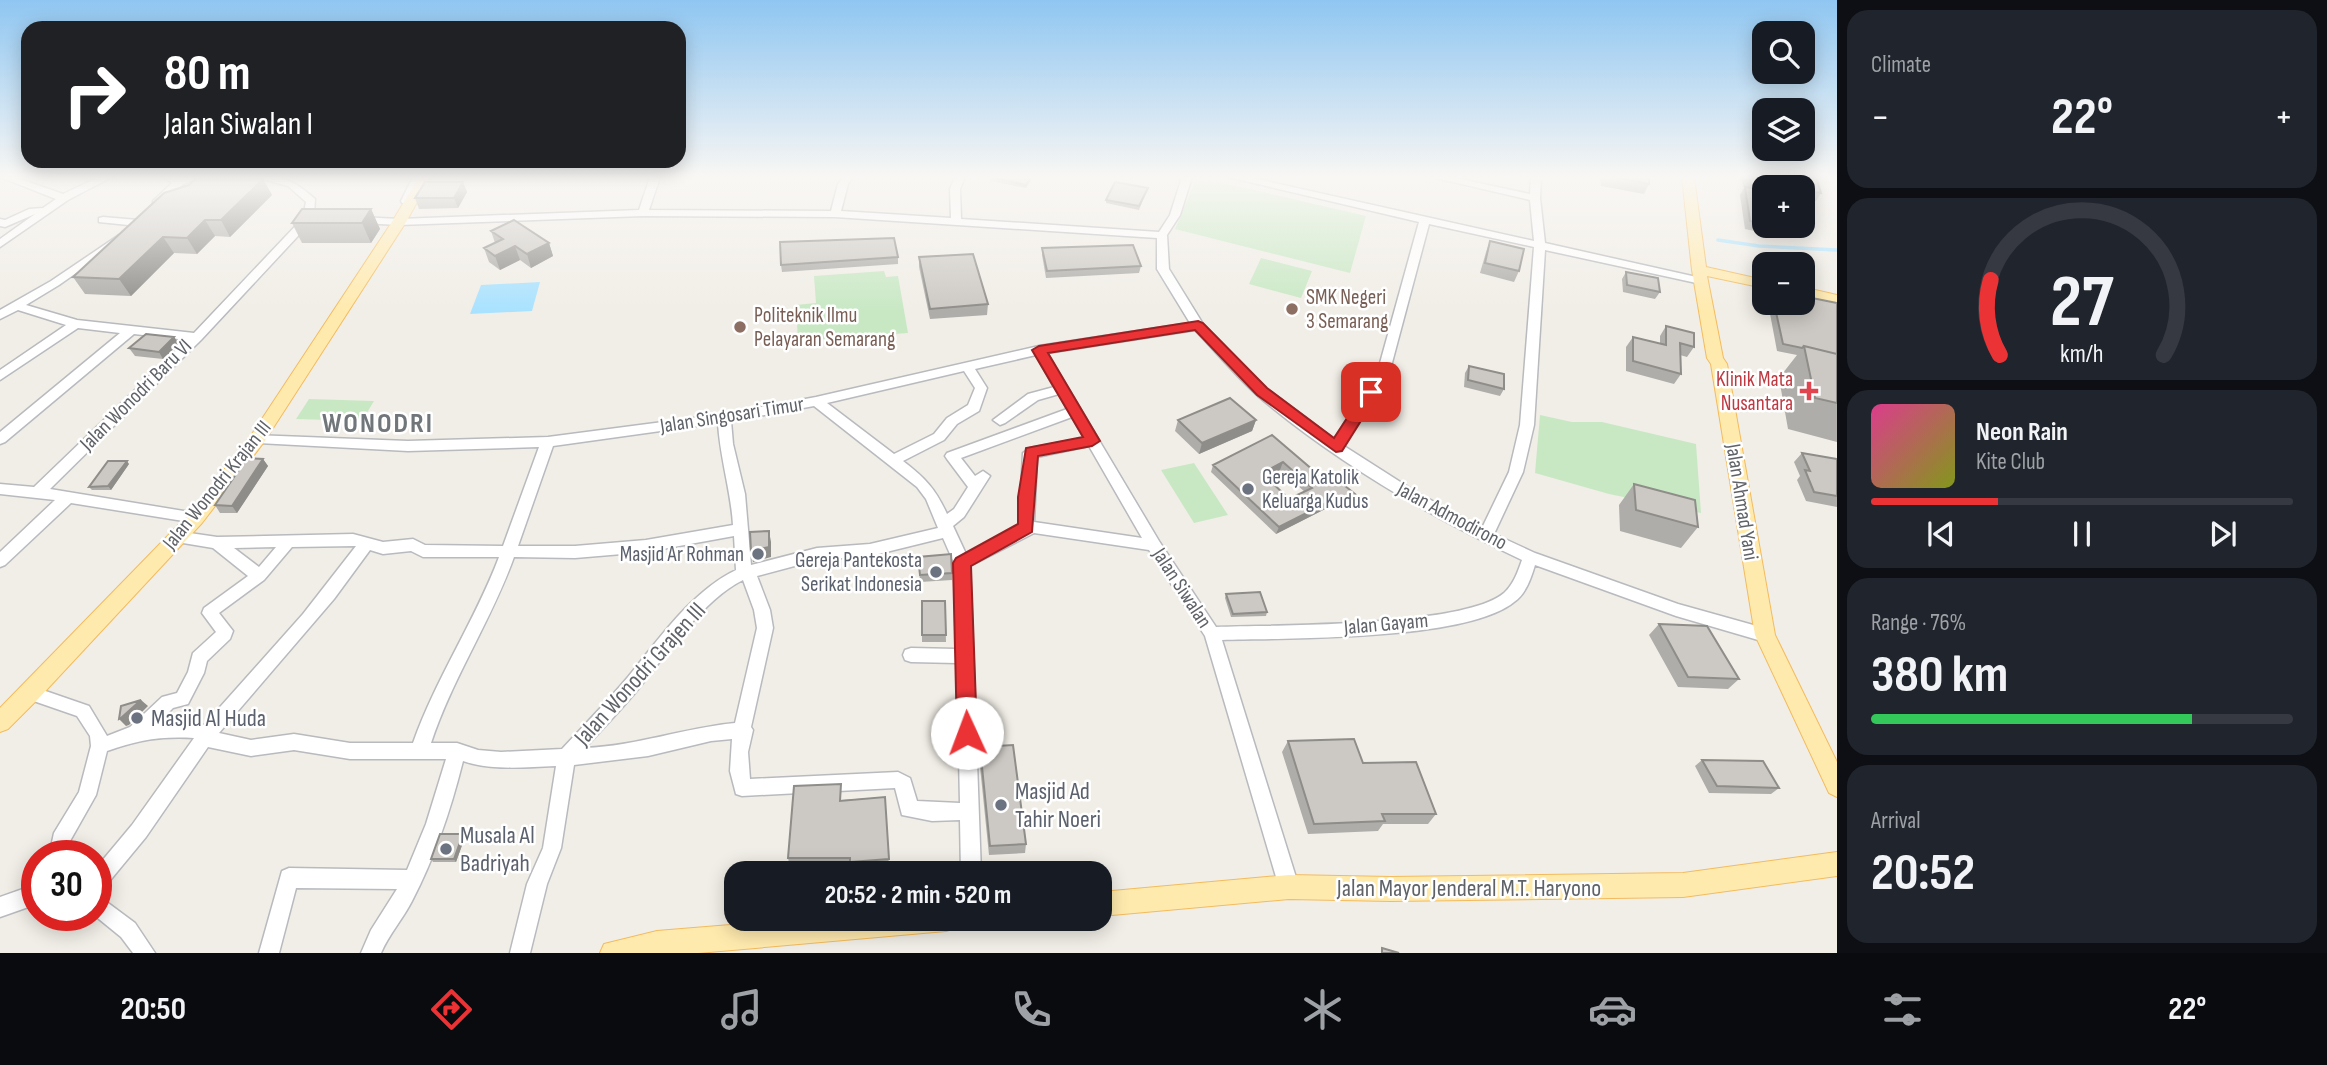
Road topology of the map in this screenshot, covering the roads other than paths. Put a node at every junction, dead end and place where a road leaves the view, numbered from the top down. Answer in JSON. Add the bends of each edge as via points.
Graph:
{"nodes":[{"id":1,"x":33,"y":221,"type":"edge"},
{"id":2,"x":120,"y":221,"type":"edge"},
{"id":3,"x":305,"y":221,"type":"edge"},
{"id":4,"x":400,"y":221,"type":"edge"},
{"id":5,"x":935,"y":221,"type":"edge"},
{"id":6,"x":1171,"y":221,"type":"edge"},
{"id":7,"x":1537,"y":221,"type":"edge"},
{"id":8,"x":1695,"y":221,"type":"edge"},
{"id":9,"x":1700,"y":221,"type":"edge"},
{"id":10,"x":1424,"y":222,"type":"joint"},
{"id":11,"x":138,"y":223,"type":"joint"},
{"id":12,"x":956,"y":223,"type":"joint"},
{"id":13,"x":1162,"y":234,"type":"junction"},
{"id":14,"x":0,"y":244,"type":"edge"},
{"id":15,"x":1540,"y":245,"type":"junction"},
{"id":16,"x":1704,"y":276,"type":"junction"},
{"id":17,"x":1752,"y":282,"type":"edge"},
{"id":18,"x":1815,"y":295,"type":"edge"},
{"id":19,"x":1837,"y":299,"type":"edge"},
{"id":20,"x":18,"y":306,"type":"junction"},
{"id":21,"x":0,"y":316,"type":"edge"},
{"id":22,"x":76,"y":324,"type":"junction"},
{"id":23,"x":1198,"y":326,"type":"junction"},
{"id":24,"x":131,"y":330,"type":"junction"},
{"id":25,"x":197,"y":337,"type":"junction"},
{"id":26,"x":1039,"y":350,"type":"junction"},
{"id":27,"x":967,"y":367,"type":"junction"},
{"id":28,"x":0,"y":376,"type":"edge"},
{"id":29,"x":1062,"y":389,"type":"junction"},
{"id":30,"x":816,"y":401,"type":"junction"},
{"id":31,"x":1075,"y":411,"type":"junction"},
{"id":32,"x":724,"y":418,"type":"junction"},
{"id":33,"x":1000,"y":420,"type":"dead end"},
{"id":34,"x":258,"y":438,"type":"junction"},
{"id":35,"x":0,"y":439,"type":"edge"},
{"id":36,"x":1092,"y":441,"type":"junction"},
{"id":37,"x":548,"y":442,"type":"junction"},
{"id":38,"x":1336,"y":447,"type":"junction"},
{"id":39,"x":893,"y":460,"type":"junction"},
{"id":40,"x":0,"y":489,"type":"edge"},
{"id":41,"x":38,"y":492,"type":"junction"},
{"id":42,"x":66,"y":499,"type":"junction"},
{"id":43,"x":196,"y":518,"type":"junction"},
{"id":44,"x":1027,"y":527,"type":"junction"},
{"id":45,"x":945,"y":528,"type":"junction"},
{"id":46,"x":739,"y":530,"type":"junction"},
{"id":47,"x":1485,"y":536,"type":"junction"},
{"id":48,"x":176,"y":537,"type":"junction"},
{"id":49,"x":287,"y":542,"type":"junction"},
{"id":50,"x":217,"y":543,"type":"junction"},
{"id":51,"x":366,"y":544,"type":"junction"},
{"id":52,"x":1154,"y":545,"type":"junction"},
{"id":53,"x":507,"y":553,"type":"junction"},
{"id":54,"x":1530,"y":557,"type":"junction"},
{"id":55,"x":0,"y":561,"type":"edge"},
{"id":56,"x":962,"y":563,"type":"junction"},
{"id":57,"x":746,"y":573,"type":"junction"},
{"id":58,"x":259,"y":576,"type":"junction"},
{"id":59,"x":1212,"y":634,"type":"junction"},
{"id":60,"x":1766,"y":637,"type":"junction"},
{"id":61,"x":911,"y":655,"type":"dead end"},
{"id":62,"x":965,"y":656,"type":"junction"},
{"id":63,"x":31,"y":693,"type":"junction"},
{"id":64,"x":8,"y":707,"type":"edge"},
{"id":65,"x":0,"y":722,"type":"edge"},
{"id":66,"x":744,"y":730,"type":"junction"},
{"id":67,"x":136,"y":733,"type":"junction"},
{"id":68,"x":205,"y":738,"type":"junction"},
{"id":69,"x":100,"y":746,"type":"junction"},
{"id":70,"x":419,"y":751,"type":"junction"},
{"id":71,"x":457,"y":751,"type":"junction"},
{"id":72,"x":566,"y":757,"type":"junction"},
{"id":73,"x":1837,"y":786,"type":"edge"},
{"id":74,"x":969,"y":811,"type":"junction"},
{"id":75,"x":61,"y":840,"type":"edge"},
{"id":76,"x":971,"y":861,"type":"edge"},
{"id":77,"x":1837,"y":864,"type":"edge"},
{"id":78,"x":112,"y":865,"type":"edge"},
{"id":79,"x":412,"y":880,"type":"junction"},
{"id":80,"x":1289,"y":887,"type":"junction"},
{"id":81,"x":21,"y":898,"type":"edge"},
{"id":82,"x":2,"y":903,"type":"edge"},
{"id":83,"x":1112,"y":903,"type":"edge"},
{"id":84,"x":112,"y":917,"type":"edge"},
{"id":85,"x":807,"y":931,"type":"edge"},
{"id":86,"x":145,"y":953,"type":"edge"},
{"id":87,"x":269,"y":953,"type":"edge"},
{"id":88,"x":371,"y":953,"type":"edge"},
{"id":89,"x":520,"y":953,"type":"edge"},
{"id":90,"x":612,"y":953,"type":"edge"}],
"edges":[{"from":1,"to":14,"type":"street"},
{"from":2,"to":11,"type":"street"},
{"from":3,"to":25,"type":"street"},
{"from":4,"to":34,"type":"main road","name":"Jalan Wonodri Krajan III"},
{"from":5,"to":12,"type":"street"},
{"from":6,"to":13,"type":"street"},
{"from":7,"to":15,"type":"street"},
{"from":8,"to":16,"type":"main road","name":"Jalan Ahmad Yani"},
{"from":9,"to":16,"type":"main road","name":"Jalan Ahmad Yani"},
{"from":10,"to":15,"type":"street"},
{"from":10,"to":38,"type":"street","via":[[1383,374]]},
{"from":11,"to":20,"type":"street"},
{"from":12,"to":13,"type":"street"},
{"from":13,"to":23,"type":"street","name":"Jalan Admodirono","via":[[1163,269]]},
{"from":15,"to":16,"type":"street"},
{"from":15,"to":47,"type":"street","via":[[1527,425],[1516,472]]},
{"from":16,"to":17,"type":"main road"},
{"from":16,"to":60,"type":"main road","name":"Jalan Ahmad Yani","via":[[1723,362],[1719,364]]},
{"from":18,"to":19,"type":"main road"},
{"from":20,"to":21,"type":"street"},
{"from":20,"to":22,"type":"street","name":"Jalan Wonodri Baru VI"},
{"from":22,"to":24,"type":"street","name":"Jalan Wonodri Baru VI"},
{"from":22,"to":28,"type":"street"},
{"from":23,"to":26,"type":"street","name":"Jalan Singosari Timur"},
{"from":23,"to":38,"type":"street","name":"Jalan Admodirono","via":[[1262,392]]},
{"from":24,"to":25,"type":"street","name":"Jalan Wonodri Baru VI"},
{"from":24,"to":35,"type":"street"},
{"from":25,"to":41,"type":"street","name":"Jalan Wonodri Baru VI"},
{"from":26,"to":27,"type":"street","name":"Jalan Singosari Timur"},
{"from":26,"to":29,"type":"street","name":"Jalan Siwalan"},
{"from":27,"to":30,"type":"street","name":"Jalan Singosari Timur"},
{"from":27,"to":39,"type":"street","via":[[981,388],[974,408],[952,421],[939,437]]},
{"from":29,"to":31,"type":"street","name":"Jalan Siwalan"},
{"from":29,"to":33,"type":"street","via":[[1033,397]]},
{"from":30,"to":32,"type":"street","name":"Jalan Singosari Timur"},
{"from":30,"to":39,"type":"street"},
{"from":31,"to":36,"type":"street","name":"Jalan Siwalan"},
{"from":31,"to":45,"type":"street","via":[[952,456],[979,481]]},
{"from":32,"to":37,"type":"street","name":"Jalan Singosari Timur"},
{"from":32,"to":46,"type":"street","via":[[738,494]]},
{"from":34,"to":37,"type":"street","name":"Jalan Singosari Timur","via":[[408,446]]},
{"from":34,"to":43,"type":"main road","name":"Jalan Wonodri Krajan III"},
{"from":36,"to":44,"type":"street","via":[[1030,453]]},
{"from":36,"to":52,"type":"street","name":"Jalan Siwalan"},
{"from":37,"to":53,"type":"street"},
{"from":38,"to":47,"type":"street","name":"Jalan Admodirono","via":[[1411,496]]},
{"from":39,"to":45,"type":"street","via":[[922,483]]},
{"from":40,"to":41,"type":"street"},
{"from":41,"to":42,"type":"street"},
{"from":42,"to":43,"type":"street"},
{"from":42,"to":55,"type":"street"},
{"from":43,"to":48,"type":"main road","name":"Jalan Wonodri Krajan III"},
{"from":44,"to":52,"type":"street"},
{"from":44,"to":56,"type":"street"},
{"from":45,"to":56,"type":"street"},
{"from":45,"to":57,"type":"street","name":"Jalan Wonodri Grajen III","via":[[870,550],[817,554]]},
{"from":46,"to":53,"type":"street","via":[[646,546]]},
{"from":46,"to":57,"type":"street"},
{"from":47,"to":54,"type":"street","name":"Jalan Admodirono"},
{"from":48,"to":50,"type":"street"},
{"from":48,"to":63,"type":"main road","name":"Jalan Wonodri Krajan III"},
{"from":49,"to":50,"type":"street"},
{"from":49,"to":51,"type":"street"},
{"from":49,"to":58,"type":"street"},
{"from":50,"to":58,"type":"street"},
{"from":51,"to":53,"type":"street"},
{"from":51,"to":68,"type":"street"},
{"from":52,"to":59,"type":"street","name":"Jalan Siwalan"},
{"from":53,"to":70,"type":"street"},
{"from":54,"to":59,"type":"street","name":"Jalan Gayam","via":[[1520,585],[1489,610],[1408,625]]},
{"from":54,"to":60,"type":"street","name":"Jalan Admodirono"},
{"from":56,"to":62,"type":"street"},
{"from":57,"to":66,"type":"street","via":[[758,594],[764,635]]},
{"from":57,"to":72,"type":"street","name":"Jalan Wonodri Grajen III","via":[[727,581],[677,627]]},
{"from":58,"to":67,"type":"street","via":[[212,610],[224,634],[199,658],[182,699],[168,702]]},
{"from":59,"to":80,"type":"street","name":"Jalan Siwalan"},
{"from":60,"to":73,"type":"main road","name":"Jalan Ahmad Yani"},
{"from":61,"to":62,"type":"street"},
{"from":62,"to":74,"type":"street"},
{"from":63,"to":64,"type":"main road","name":"Jalan Wonodri Krajan III"},
{"from":63,"to":69,"type":"street","via":[[83,710]]},
{"from":64,"to":65,"type":"main road","name":"Jalan Wonodri Krajan III"},
{"from":66,"to":72,"type":"street"},
{"from":66,"to":74,"type":"street","via":[[740,784],[745,790],[898,780],[904,784],[909,809]]},
{"from":67,"to":68,"type":"street","via":[[198,731]]},
{"from":67,"to":69,"type":"street"},
{"from":68,"to":70,"type":"street","via":[[251,748],[294,742],[350,751]]},
{"from":68,"to":78,"type":"street"},
{"from":69,"to":75,"type":"street","via":[[87,795]]},
{"from":70,"to":71,"type":"street"},
{"from":71,"to":72,"type":"street","via":[[501,760]]},
{"from":71,"to":79,"type":"street","via":[[436,827]]},
{"from":72,"to":89,"type":"street","name":"Jalan Wonodri Grajen III","via":[[552,848],[537,884]]},
{"from":74,"to":76,"type":"street"},
{"from":77,"to":80,"type":"main road","name":"Jalan Mayor Jenderal M.T. Haryono","via":[[1669,885]]},
{"from":79,"to":87,"type":"street","via":[[289,878]]},
{"from":79,"to":88,"type":"street"},
{"from":80,"to":83,"type":"main road","name":"Jalan Mayor Jenderal M.T. Haryono"},
{"from":81,"to":82,"type":"street"},
{"from":84,"to":86,"type":"street"},
{"from":85,"to":90,"type":"main road","via":[[657,944]]}]}
